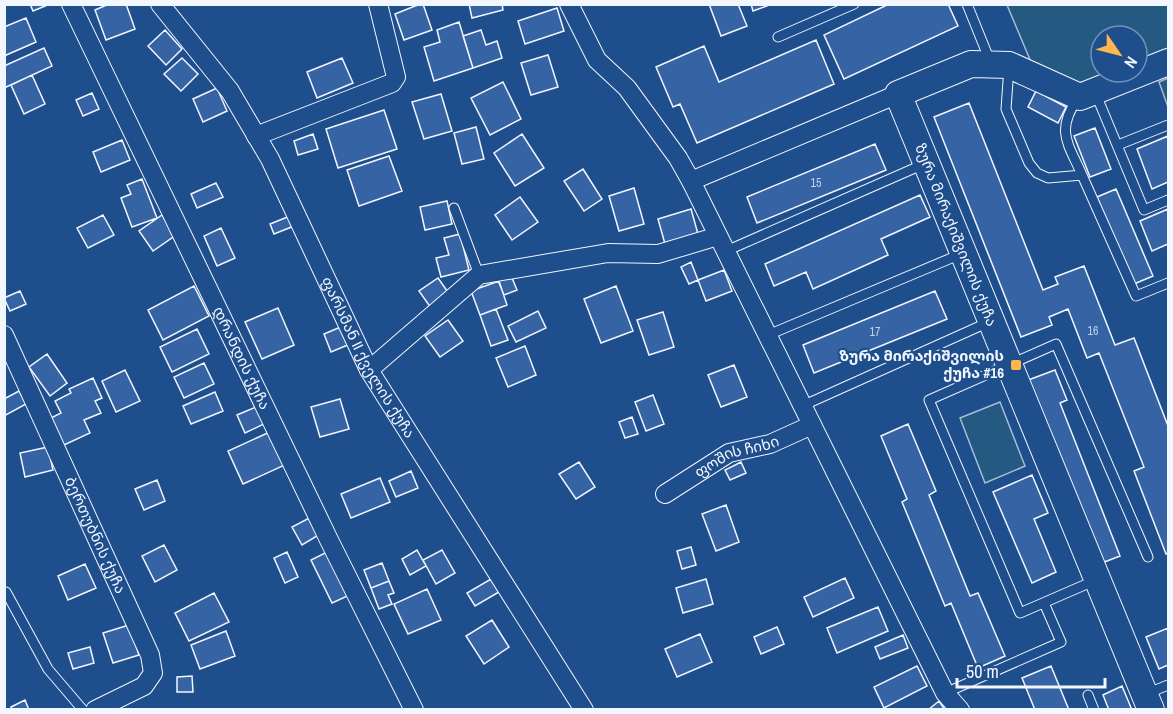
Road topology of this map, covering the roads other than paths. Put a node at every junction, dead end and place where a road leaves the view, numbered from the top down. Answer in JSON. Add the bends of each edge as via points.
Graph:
{"nodes":[{"id":1,"x":71,"y":4,"type":"edge"},
{"id":2,"x":160,"y":4,"type":"edge"},
{"id":3,"x":378,"y":4,"type":"edge"},
{"id":4,"x":569,"y":4,"type":"edge"},
{"id":5,"x":854,"y":4,"type":"edge"},
{"id":6,"x":967,"y":4,"type":"edge"},
{"id":7,"x":778,"y":37,"type":"dead end"},
{"id":8,"x":1168,"y":62,"type":"edge"},
{"id":9,"x":1000,"y":64,"type":"junction"},
{"id":10,"x":898,"y":94,"type":"junction"},
{"id":11,"x":1087,"y":94,"type":"junction"},
{"id":12,"x":1168,"y":125,"type":"edge"},
{"id":13,"x":256,"y":136,"type":"junction"},
{"id":14,"x":1118,"y":146,"type":"junction"},
{"id":15,"x":926,"y":163,"type":"junction"},
{"id":16,"x":1082,"y":175,"type":"junction"},
{"id":17,"x":691,"y":181,"type":"junction"},
{"id":18,"x":1168,"y":200,"type":"edge"},
{"id":19,"x":454,"y":208,"type":"dead end"},
{"id":20,"x":722,"y":243,"type":"junction"},
{"id":21,"x":963,"y":253,"type":"junction"},
{"id":22,"x":479,"y":275,"type":"junction"},
{"id":23,"x":1168,"y":283,"type":"edge"},
{"id":24,"x":992,"y":321,"type":"junction"},
{"id":25,"x":4,"y":335,"type":"edge"},
{"id":26,"x":768,"y":335,"type":"junction"},
{"id":27,"x":1010,"y":365,"type":"junction"},
{"id":28,"x":369,"y":370,"type":"junction"},
{"id":29,"x":802,"y":406,"type":"junction"},
{"id":30,"x":812,"y":425,"type":"junction"},
{"id":31,"x":665,"y":494,"type":"dead end"},
{"id":32,"x":1148,"y":557,"type":"dead end"},
{"id":33,"x":1098,"y":579,"type":"junction"},
{"id":34,"x":6,"y":592,"type":"edge"},
{"id":35,"x":1044,"y":603,"type":"junction"},
{"id":36,"x":1168,"y":685,"type":"edge"},
{"id":37,"x":945,"y":693,"type":"junction"},
{"id":38,"x":1088,"y":695,"type":"dead end"},
{"id":39,"x":1148,"y":702,"type":"edge"},
{"id":40,"x":82,"y":710,"type":"edge"},
{"id":41,"x":95,"y":710,"type":"edge"},
{"id":42,"x":414,"y":710,"type":"edge"},
{"id":43,"x":584,"y":710,"type":"edge"},
{"id":44,"x":960,"y":710,"type":"edge"},
{"id":45,"x":1094,"y":710,"type":"edge"}],
"edges":[{"from":1,"to":42,"type":"street","name":"დრანდის ქუჩა","via":[[328,540]]},
{"from":2,"to":13,"type":"street","name":"ფარსმან II ქველის ქუჩა","via":[[230,91]]},
{"from":3,"to":13,"type":"street","via":[[396,76],[392,83]]},
{"from":4,"to":17,"type":"street","via":[[597,60],[627,88]]},
{"from":5,"to":7,"type":"lane"},
{"from":6,"to":9,"type":"lane"},
{"from":8,"to":11,"type":"street"},
{"from":9,"to":10,"type":"street","via":[[971,64]]},
{"from":9,"to":11,"type":"street"},
{"from":9,"to":16,"type":"lane","via":[[1006,109],[1029,163],[1048,178]]},
{"from":10,"to":15,"type":"street","name":"ზურა მირაქიშვილის ქუჩა"},
{"from":10,"to":17,"type":"street"},
{"from":11,"to":14,"type":"lane"},
{"from":11,"to":16,"type":"lane","via":[[1070,111],[1065,125]]},
{"from":12,"to":14,"type":"lane"},
{"from":13,"to":28,"type":"street","name":"ფარსმან II ქველის ქუჩა"},
{"from":14,"to":18,"type":"lane","via":[[1144,210]]},
{"from":15,"to":20,"type":"lane"},
{"from":15,"to":21,"type":"street","name":"ზურა მირაქიშვილის ქუჩა"},
{"from":16,"to":23,"type":"lane","via":[[1136,296]]},
{"from":17,"to":20,"type":"street"},
{"from":19,"to":22,"type":"lane"},
{"from":20,"to":22,"type":"street","via":[[658,254],[608,253]]},
{"from":20,"to":26,"type":"street"},
{"from":21,"to":24,"type":"street","name":"ზურა მირაქიშვილის ქუჩა"},
{"from":21,"to":26,"type":"lane"},
{"from":22,"to":28,"type":"street"},
{"from":24,"to":27,"type":"street","name":"ზურა მირაქიშვილის ქუჩა"},
{"from":24,"to":29,"type":"lane"},
{"from":25,"to":41,"type":"street","name":"ბერთუბნის ქუჩა","via":[[150,656],[153,673],[144,686]]},
{"from":26,"to":29,"type":"street"},
{"from":27,"to":32,"type":"lane","via":[[1056,344]]},
{"from":27,"to":33,"type":"street","name":"ზურა მირაქიშვილის ქუჩა"},
{"from":27,"to":35,"type":"lane","via":[[929,400],[1020,613]]},
{"from":28,"to":43,"type":"street","name":"ფარსმან II ქველის ქუჩა"},
{"from":29,"to":30,"type":"street"},
{"from":30,"to":31,"type":"street","name":"ფოშის ჩიხი","via":[[770,444],[729,453]]},
{"from":30,"to":37,"type":"street"},
{"from":33,"to":35,"type":"lane"},
{"from":33,"to":39,"type":"street","name":"ზურა მირაქიშვილის ქუჩა"},
{"from":34,"to":40,"type":"lane","via":[[48,669]]},
{"from":35,"to":37,"type":"lane","via":[[1061,642]]},
{"from":36,"to":39,"type":"lane"},
{"from":37,"to":44,"type":"street"},
{"from":38,"to":45,"type":"lane"}]}
